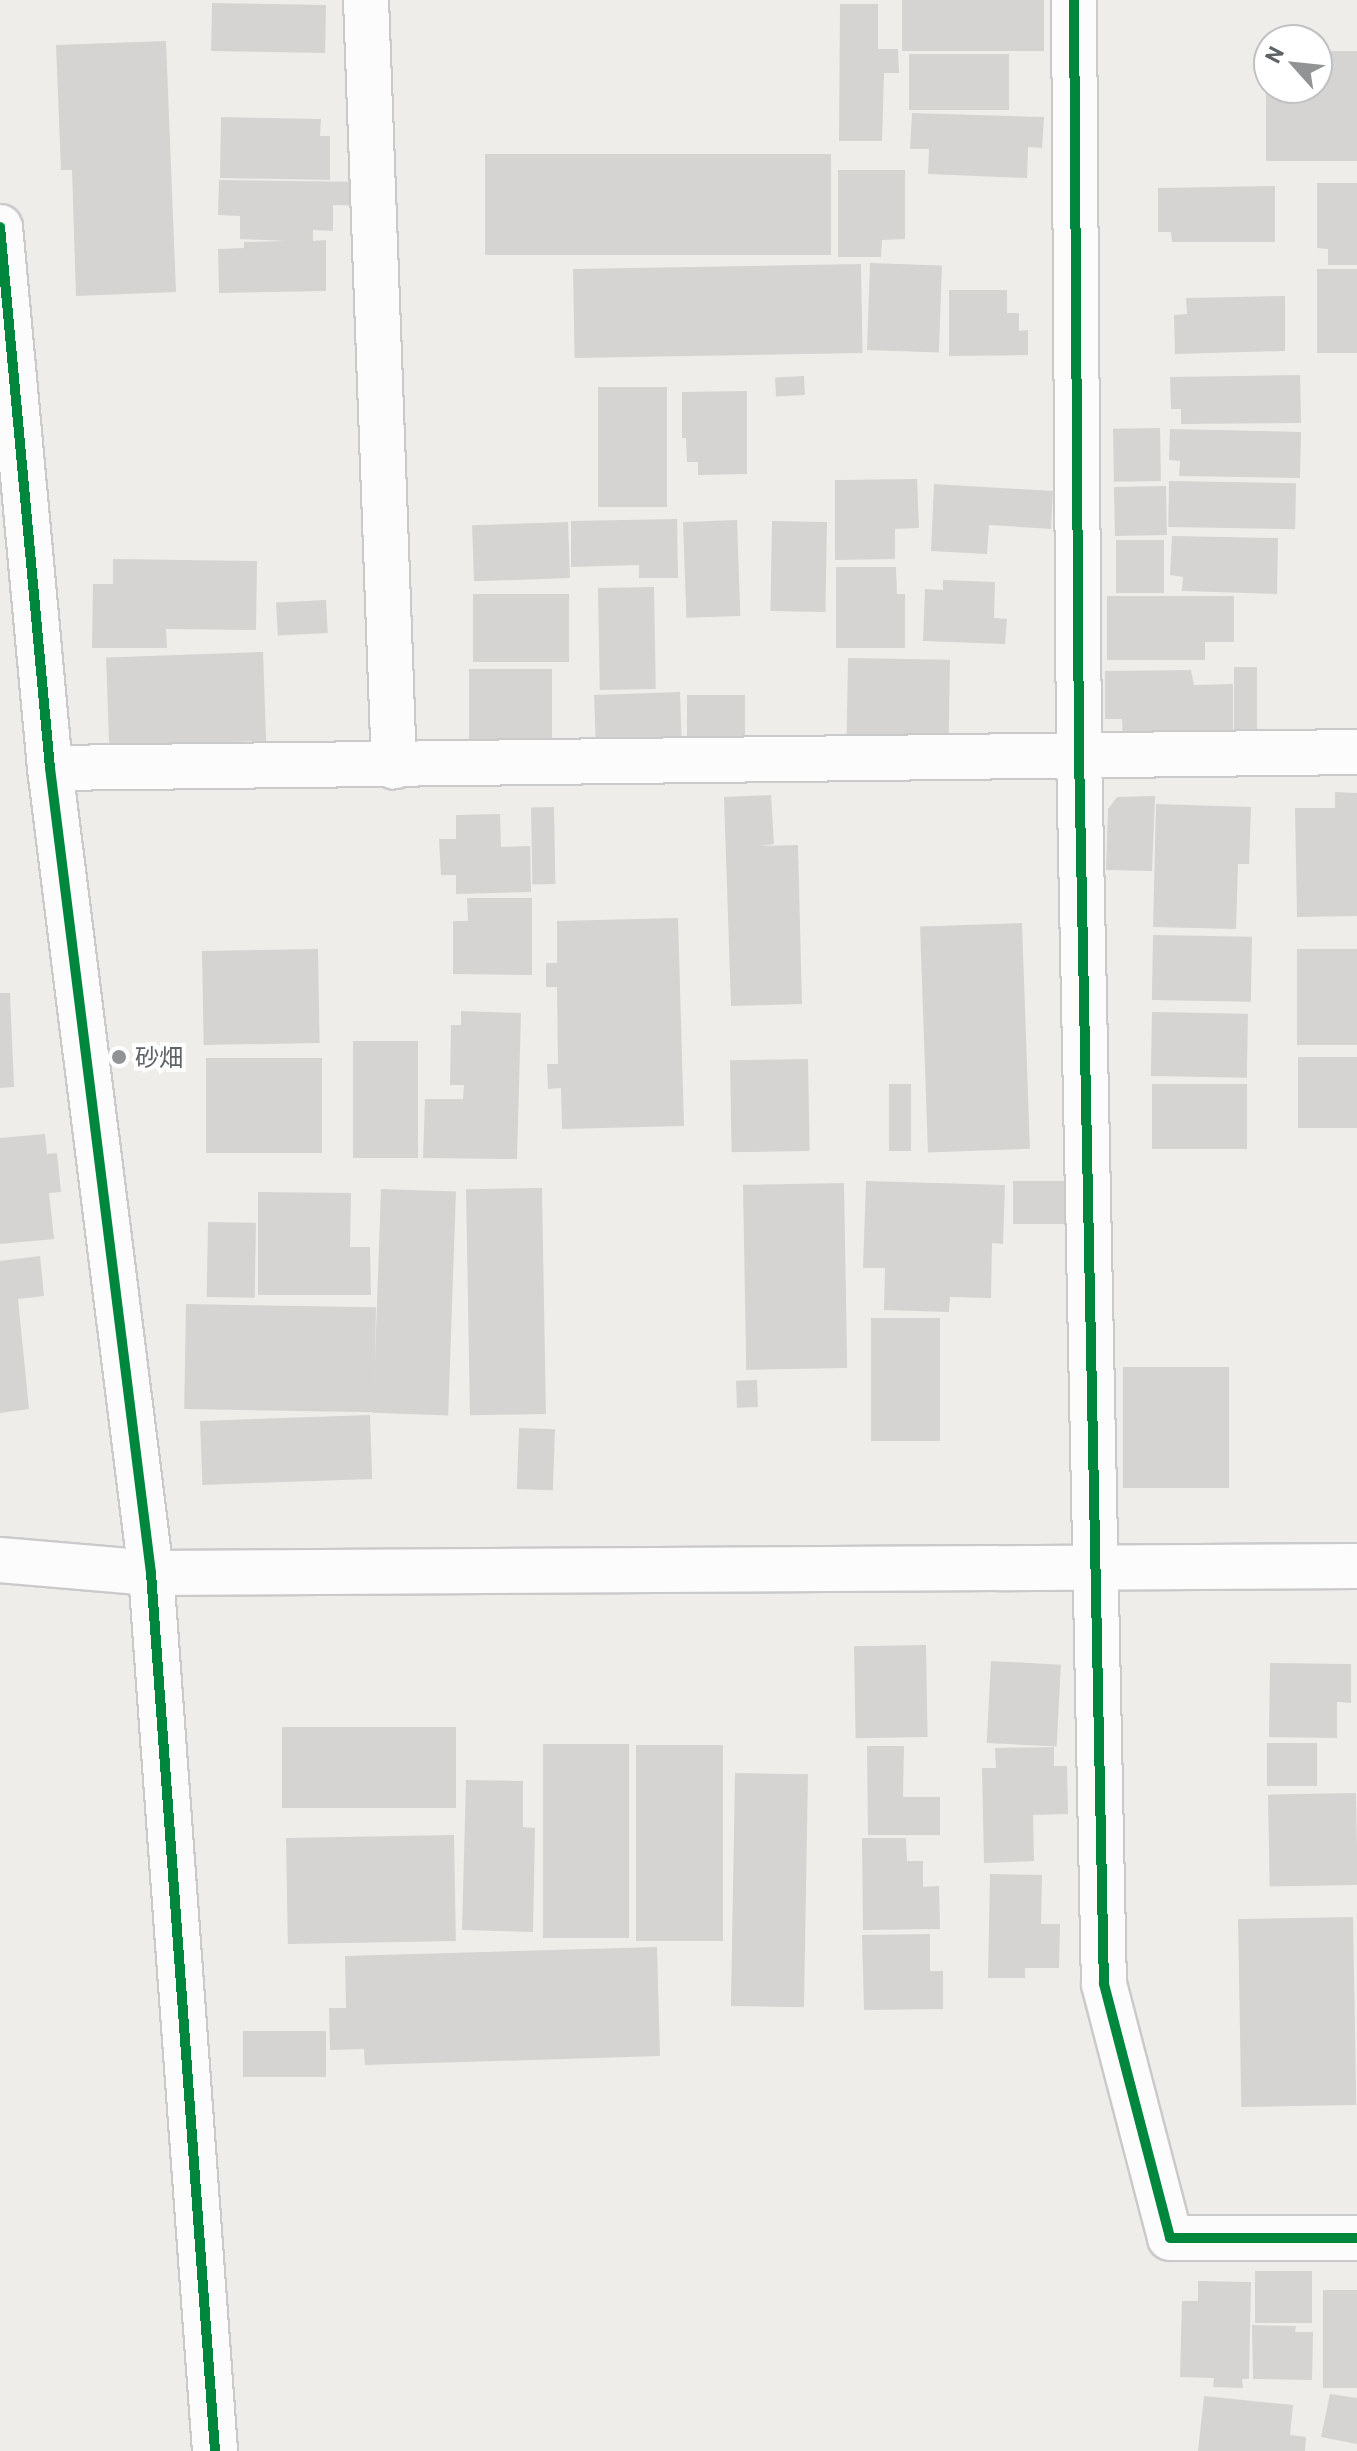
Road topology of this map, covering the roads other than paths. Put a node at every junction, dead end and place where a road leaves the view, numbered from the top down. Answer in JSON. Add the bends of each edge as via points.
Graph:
{"nodes":[{"id":1,"x":366,"y":0,"type":"edge"},
{"id":2,"x":1074,"y":0,"type":"edge"},
{"id":3,"x":0,"y":227,"type":"edge"},
{"id":4,"x":1357,"y":752,"type":"edge"},
{"id":5,"x":1079,"y":753,"type":"junction"},
{"id":6,"x":394,"y":766,"type":"junction"},
{"id":7,"x":50,"y":768,"type":"junction"},
{"id":8,"x":0,"y":1560,"type":"edge"},
{"id":9,"x":1357,"y":1566,"type":"edge"},
{"id":10,"x":1098,"y":1570,"type":"junction"},
{"id":11,"x":151,"y":1573,"type":"junction"},
{"id":12,"x":1357,"y":2238,"type":"edge"},
{"id":13,"x":215,"y":2451,"type":"edge"}],
"edges":[{"from":1,"to":6,"type":"street"},
{"from":2,"to":5,"type":"street"},
{"from":3,"to":7,"type":"street"},
{"from":4,"to":5,"type":"street"},
{"from":5,"to":6,"type":"street"},
{"from":5,"to":10,"type":"street"},
{"from":6,"to":7,"type":"street"},
{"from":7,"to":11,"type":"street"},
{"from":8,"to":11,"type":"street"},
{"from":9,"to":10,"type":"street"},
{"from":10,"to":11,"type":"street"},
{"from":10,"to":12,"type":"street","via":[[1104,1984],[1170,2238]]},
{"from":11,"to":13,"type":"street"}]}
